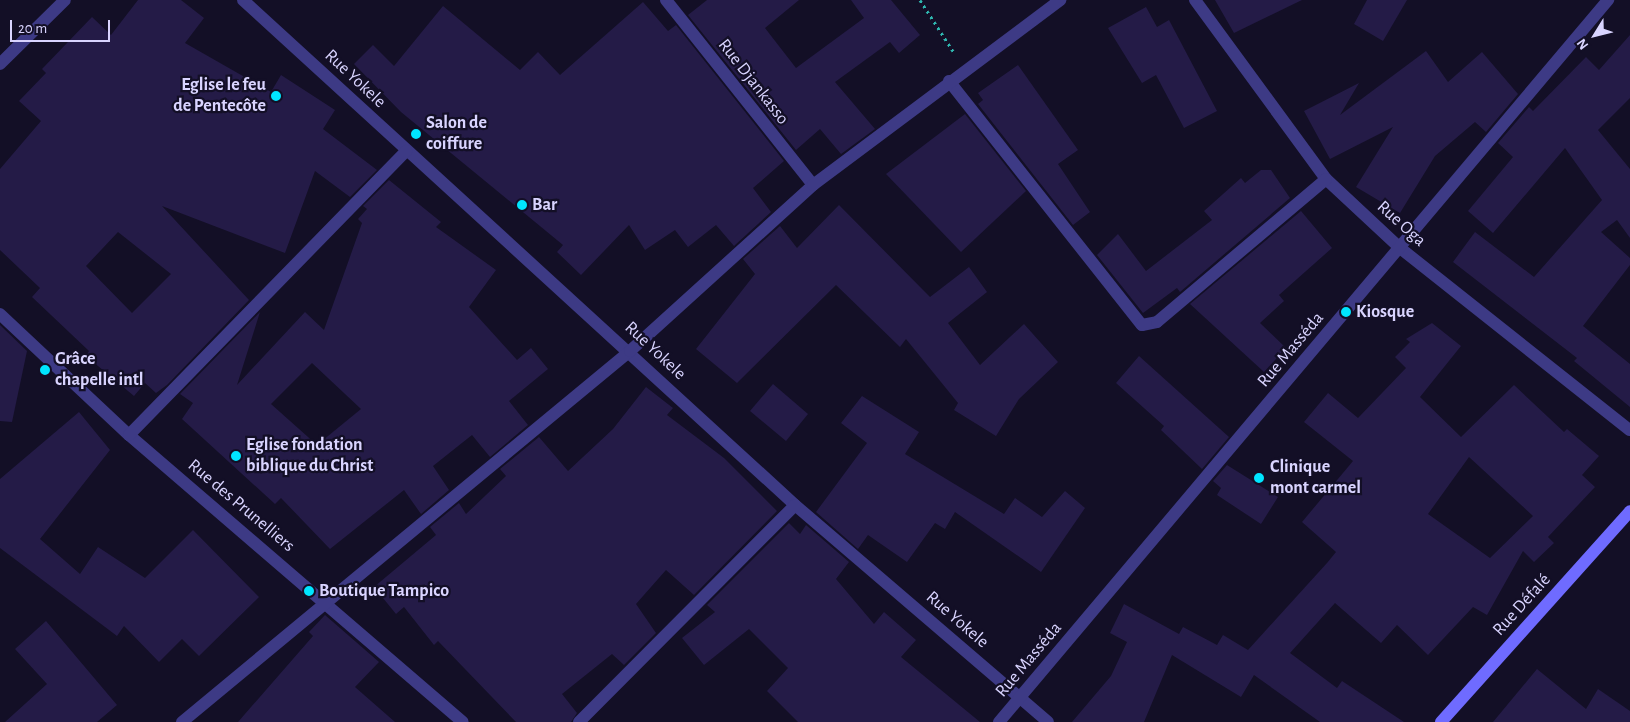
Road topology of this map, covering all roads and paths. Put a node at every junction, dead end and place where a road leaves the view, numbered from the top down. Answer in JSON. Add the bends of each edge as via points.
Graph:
{"nodes":[{"id":1,"x":65,"y":0,"type":"edge"},
{"id":2,"x":243,"y":0,"type":"edge"},
{"id":3,"x":666,"y":0,"type":"edge"},
{"id":4,"x":920,"y":0,"type":"edge"},
{"id":5,"x":1060,"y":0,"type":"edge"},
{"id":6,"x":1195,"y":0,"type":"edge"},
{"id":7,"x":1608,"y":0,"type":"edge"},
{"id":8,"x":0,"y":64,"type":"edge"},
{"id":9,"x":949,"y":81,"type":"junction"},
{"id":10,"x":406,"y":151,"type":"junction"},
{"id":11,"x":1326,"y":179,"type":"junction"},
{"id":12,"x":813,"y":186,"type":"junction"},
{"id":13,"x":1400,"y":248,"type":"junction"},
{"id":14,"x":0,"y":314,"type":"edge"},
{"id":15,"x":630,"y":350,"type":"junction"},
{"id":16,"x":1630,"y":430,"type":"edge"},
{"id":17,"x":129,"y":435,"type":"junction"},
{"id":18,"x":796,"y":505,"type":"junction"},
{"id":19,"x":1630,"y":511,"type":"edge"},
{"id":20,"x":326,"y":600,"type":"junction"},
{"id":21,"x":1020,"y":697,"type":"junction"},
{"id":22,"x":182,"y":722,"type":"edge"},
{"id":23,"x":464,"y":722,"type":"edge"},
{"id":24,"x":580,"y":722,"type":"edge"},
{"id":25,"x":999,"y":722,"type":"edge"},
{"id":26,"x":1048,"y":722,"type":"edge"},
{"id":27,"x":1441,"y":722,"type":"edge"}],
"edges":[{"from":1,"to":8,"type":"street"},
{"from":2,"to":10,"type":"street","name":"Rue Yokele"},
{"from":3,"to":12,"type":"street","name":"Rue Djankasso"},
{"from":4,"to":9,"type":"path","via":[[954,52]]},
{"from":5,"to":9,"type":"street"},
{"from":6,"to":11,"type":"street","name":"Rue Oga"},
{"from":7,"to":13,"type":"street","name":"Rue Masséda"},
{"from":9,"to":11,"type":"street","via":[[1142,326],[1157,322]]},
{"from":9,"to":12,"type":"street"},
{"from":10,"to":15,"type":"street","name":"Rue Yokele"},
{"from":10,"to":17,"type":"street"},
{"from":11,"to":13,"type":"street","name":"Rue Oga"},
{"from":12,"to":15,"type":"street"},
{"from":13,"to":16,"type":"street","name":"Rue Oga"},
{"from":13,"to":21,"type":"street","name":"Rue Masséda"},
{"from":14,"to":17,"type":"street","name":"Rue des Prunelliers"},
{"from":15,"to":18,"type":"street","name":"Rue Yokele"},
{"from":15,"to":20,"type":"street"},
{"from":17,"to":20,"type":"street","name":"Rue des Prunelliers"},
{"from":18,"to":21,"type":"street","name":"Rue Yokele"},
{"from":18,"to":24,"type":"street"},
{"from":19,"to":27,"type":"street","name":"Rue Défalé"},
{"from":20,"to":22,"type":"street"},
{"from":20,"to":23,"type":"street","name":"Rue des Prunelliers"},
{"from":21,"to":25,"type":"street","name":"Rue Masséda"},
{"from":21,"to":26,"type":"street","name":"Rue Yokele"}]}
